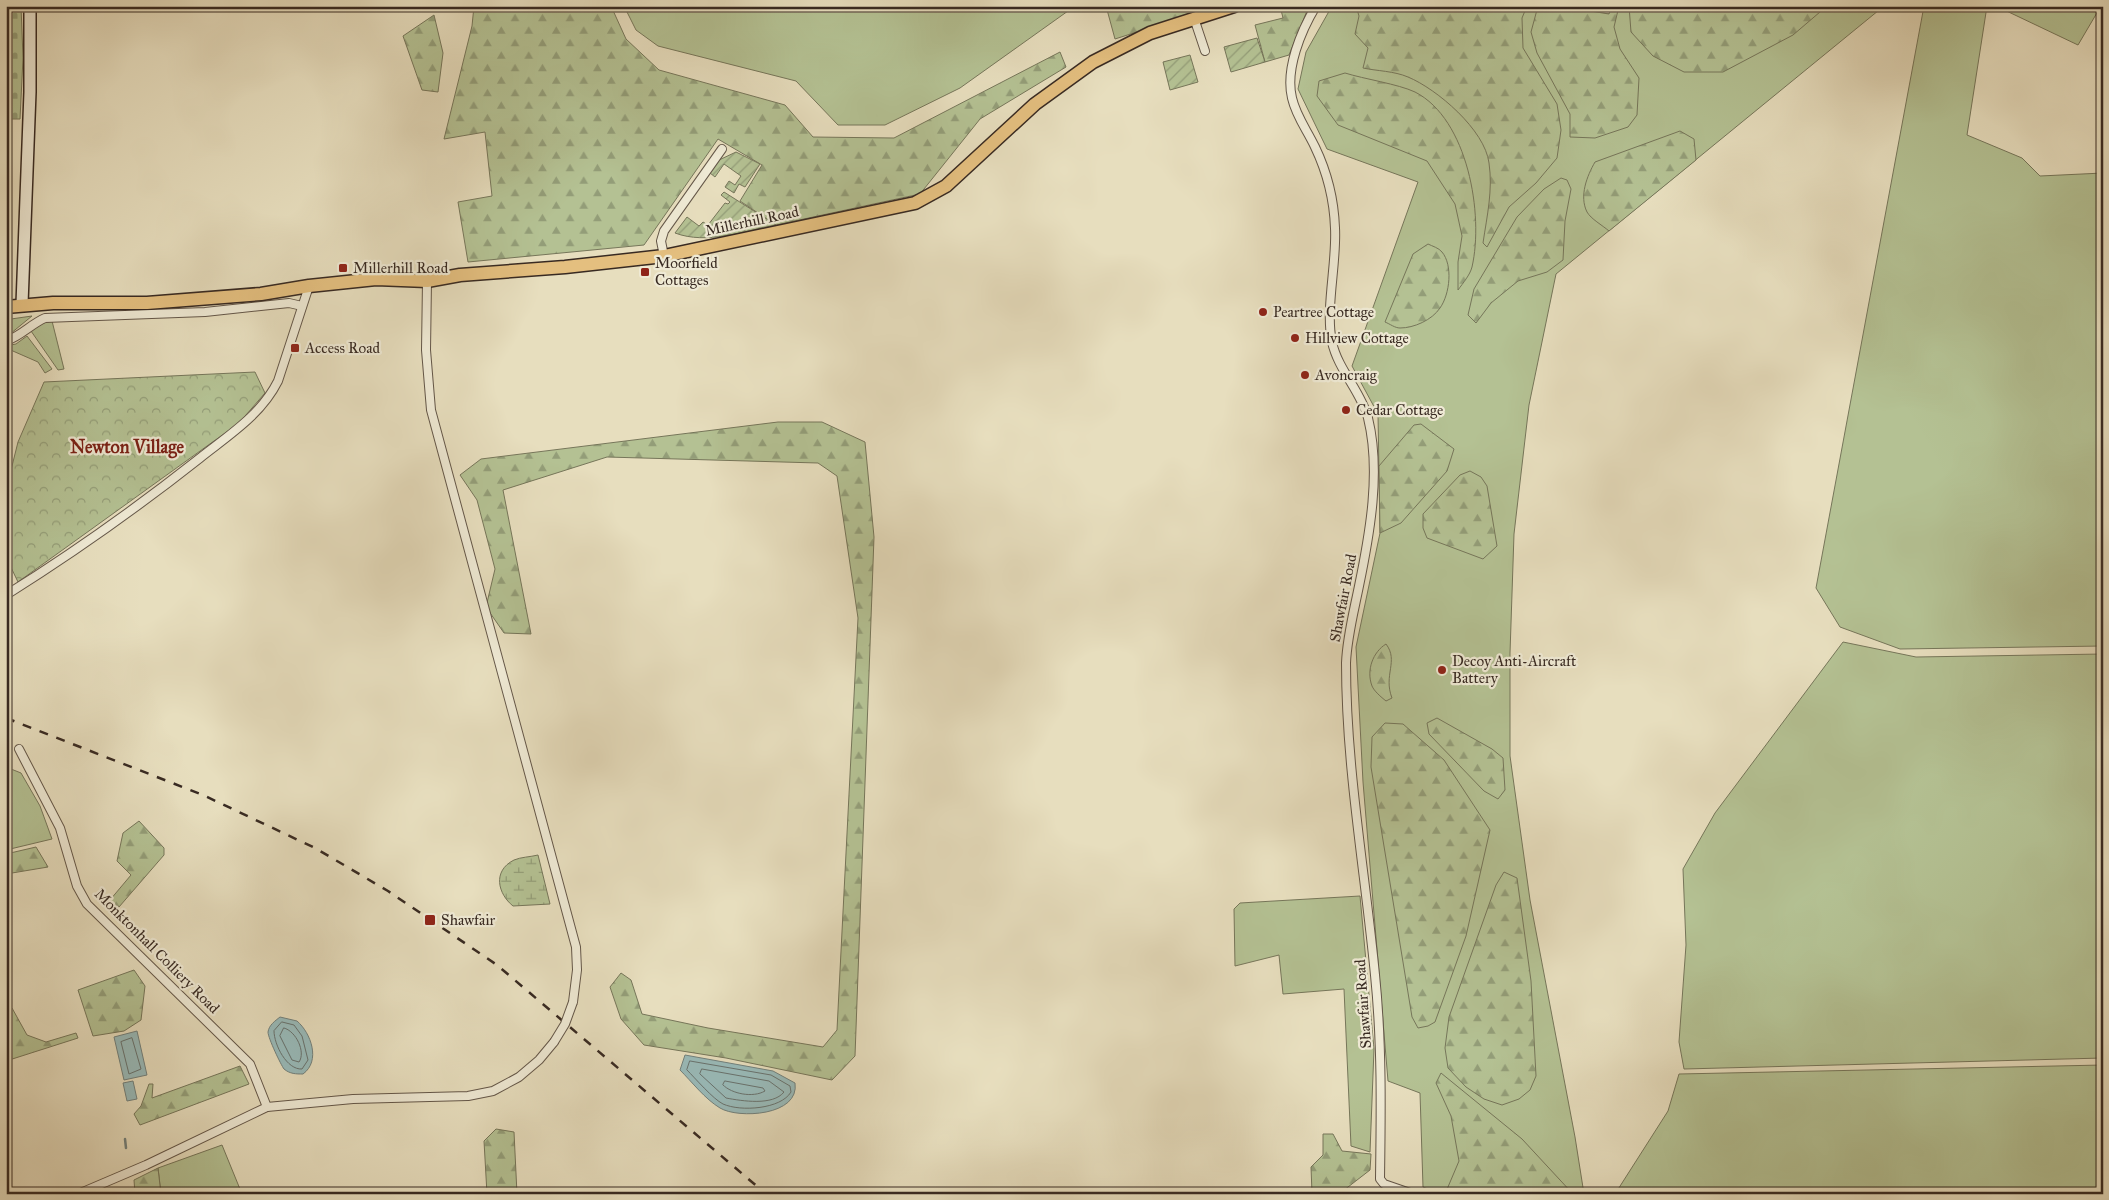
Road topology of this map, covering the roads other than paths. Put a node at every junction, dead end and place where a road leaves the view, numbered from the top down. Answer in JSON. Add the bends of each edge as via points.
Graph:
{"nodes":[{"id":1,"x":30,"y":6,"type":"edge"},
{"id":2,"x":1234,"y":6,"type":"edge"},
{"id":3,"x":1316,"y":6,"type":"edge"},
{"id":4,"x":1194,"y":18,"type":"junction"},
{"id":5,"x":1205,"y":51,"type":"dead end"},
{"id":6,"x":722,"y":150,"type":"dead end"},
{"id":7,"x":664,"y":256,"type":"junction"},
{"id":8,"x":427,"y":281,"type":"junction"},
{"id":9,"x":309,"y":286,"type":"junction"},
{"id":10,"x":22,"y":304,"type":"junction"},
{"id":11,"x":302,"y":306,"type":"junction"},
{"id":12,"x":6,"y":307,"type":"edge"},
{"id":13,"x":6,"y":341,"type":"edge"},
{"id":14,"x":6,"y":595,"type":"edge"},
{"id":15,"x":19,"y":749,"type":"dead end"},
{"id":16,"x":267,"y":1107,"type":"junction"},
{"id":17,"x":78,"y":1194,"type":"edge"},
{"id":18,"x":1414,"y":1194,"type":"edge"}],
"edges":[{"from":1,"to":10,"type":"street"},
{"from":2,"to":4,"type":"main road","name":"Millerhill Road"},
{"from":3,"to":18,"type":"street","name":"Shawfair Road","via":[[1296,49],[1290,76],[1291,96],[1326,172],[1330,189],[1335,228],[1332,342],[1368,419],[1372,453],[1373,479],[1366,552],[1346,658],[1347,716],[1376,977],[1382,1068],[1380,1179],[1384,1184]]},
{"from":4,"to":5,"type":"street"},
{"from":4,"to":7,"type":"main road","name":"Millerhill Road","via":[[1150,34],[1093,62],[1035,104],[946,186],[915,203]]},
{"from":6,"to":7,"type":"street","via":[[664,231],[661,241]]},
{"from":7,"to":8,"type":"main road","name":"Millerhill Road","via":[[565,268],[460,274]]},
{"from":8,"to":9,"type":"main road","name":"Millerhill Road","via":[[376,279]]},
{"from":8,"to":16,"type":"street","bridge":true,"via":[[426,350],[431,410],[576,947],[573,1002],[565,1024],[538,1060],[519,1077],[493,1091],[468,1096],[353,1099]]},
{"from":9,"to":10,"type":"main road","name":"Millerhill Road","via":[[260,294],[147,303]]},
{"from":9,"to":11,"type":"street"},
{"from":10,"to":12,"type":"main road","name":"Millerhill Road"},
{"from":11,"to":13,"type":"street","via":[[289,303],[205,312],[45,318]]},
{"from":11,"to":14,"type":"street","via":[[278,381],[254,416],[128,512]]},
{"from":15,"to":16,"type":"street","name":"Monktonhall Colliery Road","via":[[60,828],[77,886],[87,904],[250,1064]]},
{"from":16,"to":17,"type":"street"}]}
